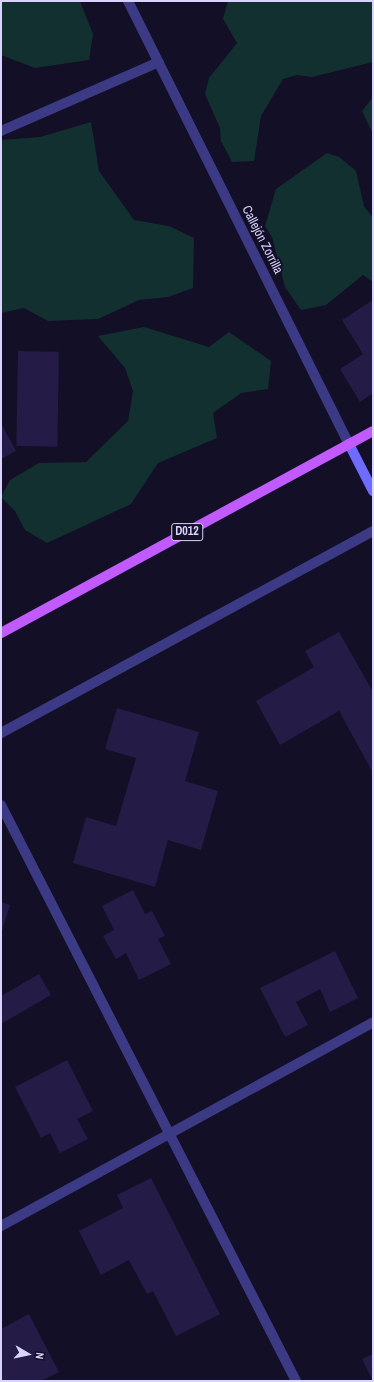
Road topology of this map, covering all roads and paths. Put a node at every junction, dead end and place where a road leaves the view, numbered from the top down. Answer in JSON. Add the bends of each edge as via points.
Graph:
{"nodes":[{"id":1,"x":128,"y":1,"type":"edge"},
{"id":2,"x":158,"y":62,"type":"junction"},
{"id":3,"x":1,"y":131,"type":"edge"},
{"id":4,"x":373,"y":431,"type":"edge"},
{"id":5,"x":349,"y":444,"type":"junction"},
{"id":6,"x":373,"y":491,"type":"edge"},
{"id":7,"x":373,"y":531,"type":"edge"},
{"id":8,"x":1,"y":633,"type":"edge"},
{"id":9,"x":1,"y":733,"type":"edge"},
{"id":10,"x":1,"y":805,"type":"edge"},
{"id":11,"x":373,"y":1022,"type":"edge"},
{"id":12,"x":169,"y":1136,"type":"junction"},
{"id":13,"x":1,"y":1226,"type":"edge"},
{"id":14,"x":296,"y":1381,"type":"edge"}],
"edges":[{"from":1,"to":2,"type":"street","name":"Callejón Zorrilla"},
{"from":2,"to":3,"type":"street"},
{"from":2,"to":5,"type":"street","name":"Callejón Zorrilla"},
{"from":4,"to":5,"type":"main road","number":"D012"},
{"from":5,"to":6,"type":"street","name":"Callejón Zorrilla"},
{"from":5,"to":8,"type":"main road","number":"D012"},
{"from":7,"to":9,"type":"street"},
{"from":10,"to":12,"type":"street"},
{"from":11,"to":12,"type":"street"},
{"from":12,"to":13,"type":"street"},
{"from":12,"to":14,"type":"street"}]}
